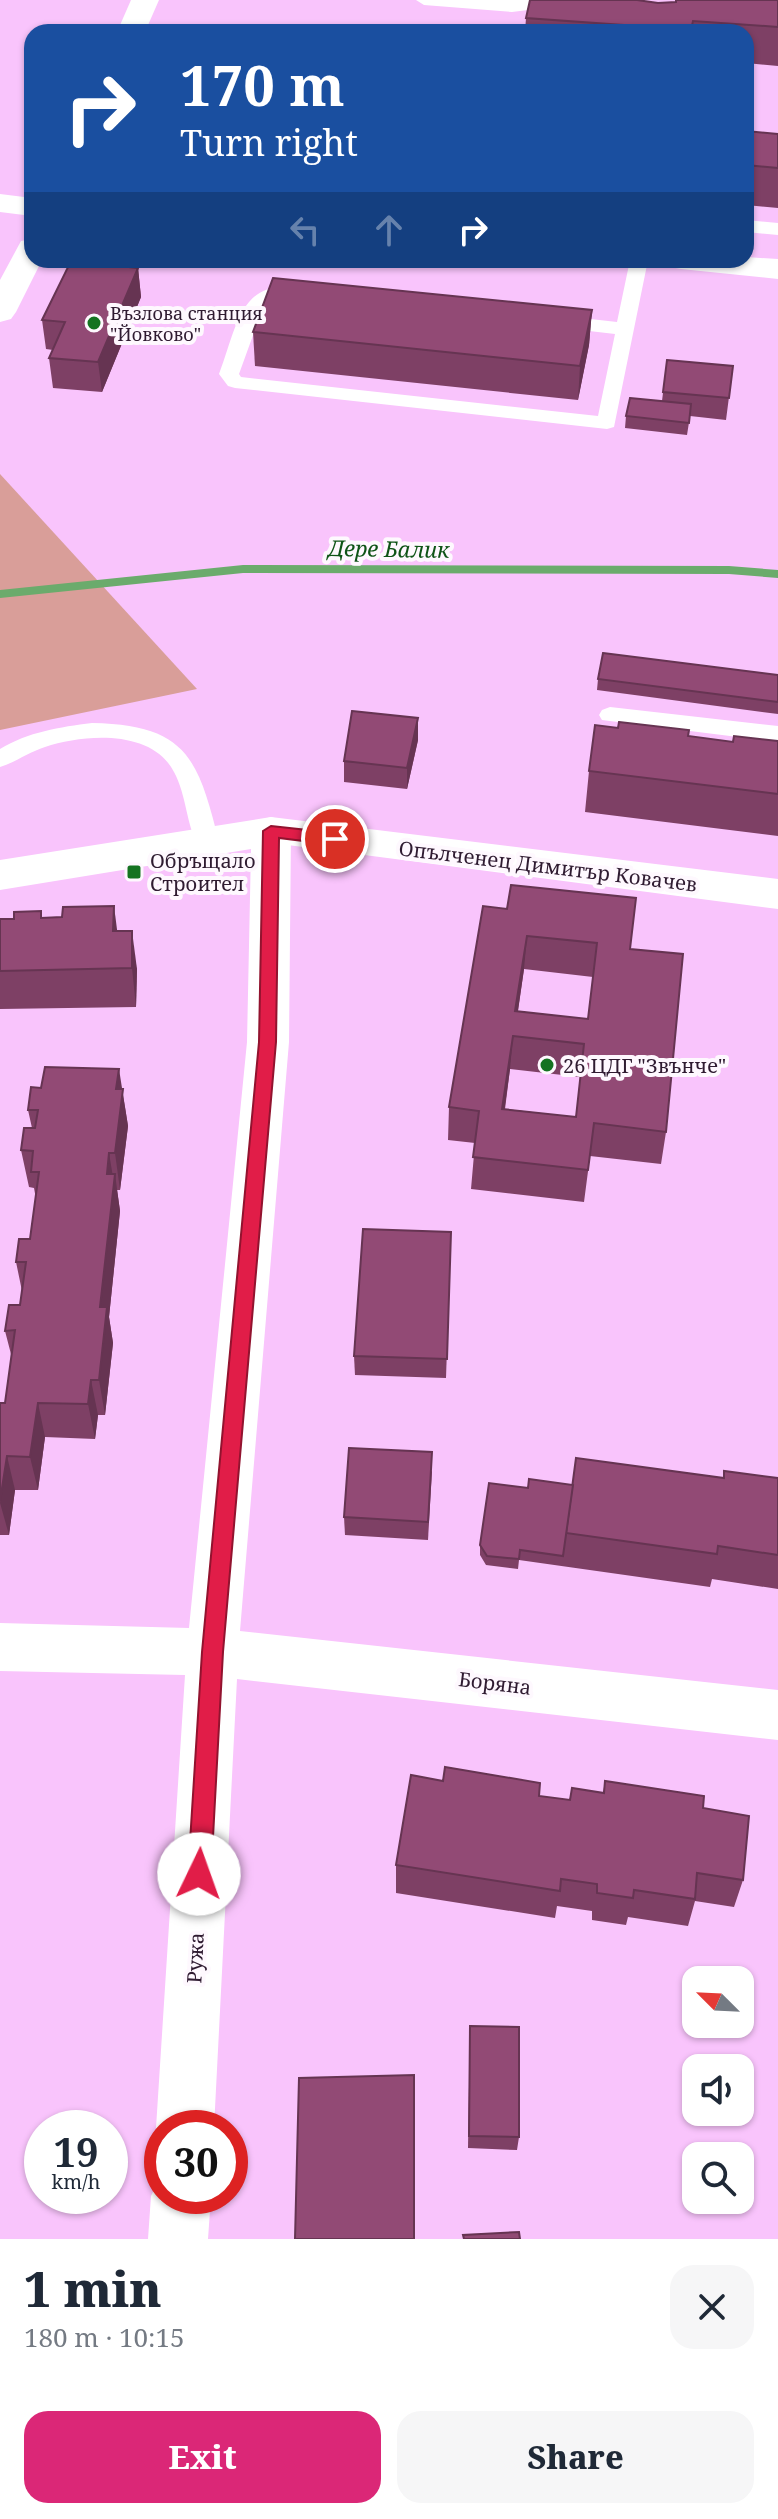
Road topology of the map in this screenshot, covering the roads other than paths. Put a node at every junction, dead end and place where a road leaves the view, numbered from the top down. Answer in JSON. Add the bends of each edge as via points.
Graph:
{"nodes":[{"id":1,"x":145,"y":0,"type":"edge"},
{"id":2,"x":424,"y":0,"type":"edge"},
{"id":3,"x":615,"y":0,"type":"edge"},
{"id":4,"x":134,"y":24,"type":"edge"},
{"id":5,"x":0,"y":203,"type":"edge"},
{"id":6,"x":24,"y":206,"type":"edge"},
{"id":7,"x":754,"y":227,"type":"edge"},
{"id":8,"x":778,"y":229,"type":"edge"},
{"id":9,"x":24,"y":264,"type":"edge"},
{"id":10,"x":754,"y":267,"type":"edge"},
{"id":11,"x":637,"y":268,"type":"edge"},
{"id":12,"x":778,"y":269,"type":"edge"},
{"id":13,"x":319,"y":296,"type":"edge"},
{"id":14,"x":0,"y":312,"type":"edge"},
{"id":15,"x":534,"y":318,"type":"edge"},
{"id":16,"x":626,"y":329,"type":"junction"},
{"id":17,"x":610,"y":715,"type":"dead end"},
{"id":18,"x":778,"y":734,"type":"edge"},
{"id":19,"x":0,"y":759,"type":"edge"},
{"id":20,"x":271,"y":831,"type":"junction"},
{"id":21,"x":207,"y":842,"type":"junction"},
{"id":22,"x":1,"y":871,"type":"edge"},
{"id":23,"x":778,"y":894,"type":"edge"},
{"id":24,"x":0,"y":1647,"type":"edge"},
{"id":25,"x":212,"y":1652,"type":"junction"},
{"id":26,"x":778,"y":1715,"type":"edge"},
{"id":27,"x":186,"y":2110,"type":"edge"},
{"id":28,"x":180,"y":2214,"type":"edge"},
{"id":29,"x":178,"y":2239,"type":"edge"}],
"edges":[{"from":1,"to":4,"type":"street"},
{"from":2,"to":3,"type":"lane","via":[[512,7]]},
{"from":5,"to":6,"type":"street"},
{"from":7,"to":8,"type":"lane"},
{"from":9,"to":14,"type":"street"},
{"from":10,"to":12,"type":"street"},
{"from":11,"to":16,"type":"lane"},
{"from":13,"to":16,"type":"lane","via":[[267,294],[256,302],[229,374],[235,382],[607,423]]},
{"from":15,"to":16,"type":"lane"},
{"from":17,"to":18,"type":"lane"},
{"from":19,"to":21,"type":"lane","via":[[33,740],[116,729],[161,744],[179,759]]},
{"from":20,"to":21,"type":"street","name":"Опълченец Димитър Ковачев"},
{"from":20,"to":23,"type":"street","name":"Опълченец Димитър Ковачев"},
{"from":20,"to":25,"type":"street","name":"Ружа","via":[[268,1042]]},
{"from":21,"to":22,"type":"street","name":"Опълченец Димитър Ковачев"},
{"from":24,"to":25,"type":"street","name":"Боряна"},
{"from":25,"to":26,"type":"street","name":"Боряна"},
{"from":25,"to":27,"type":"street","name":"Ружа"},
{"from":28,"to":29,"type":"street"}]}
